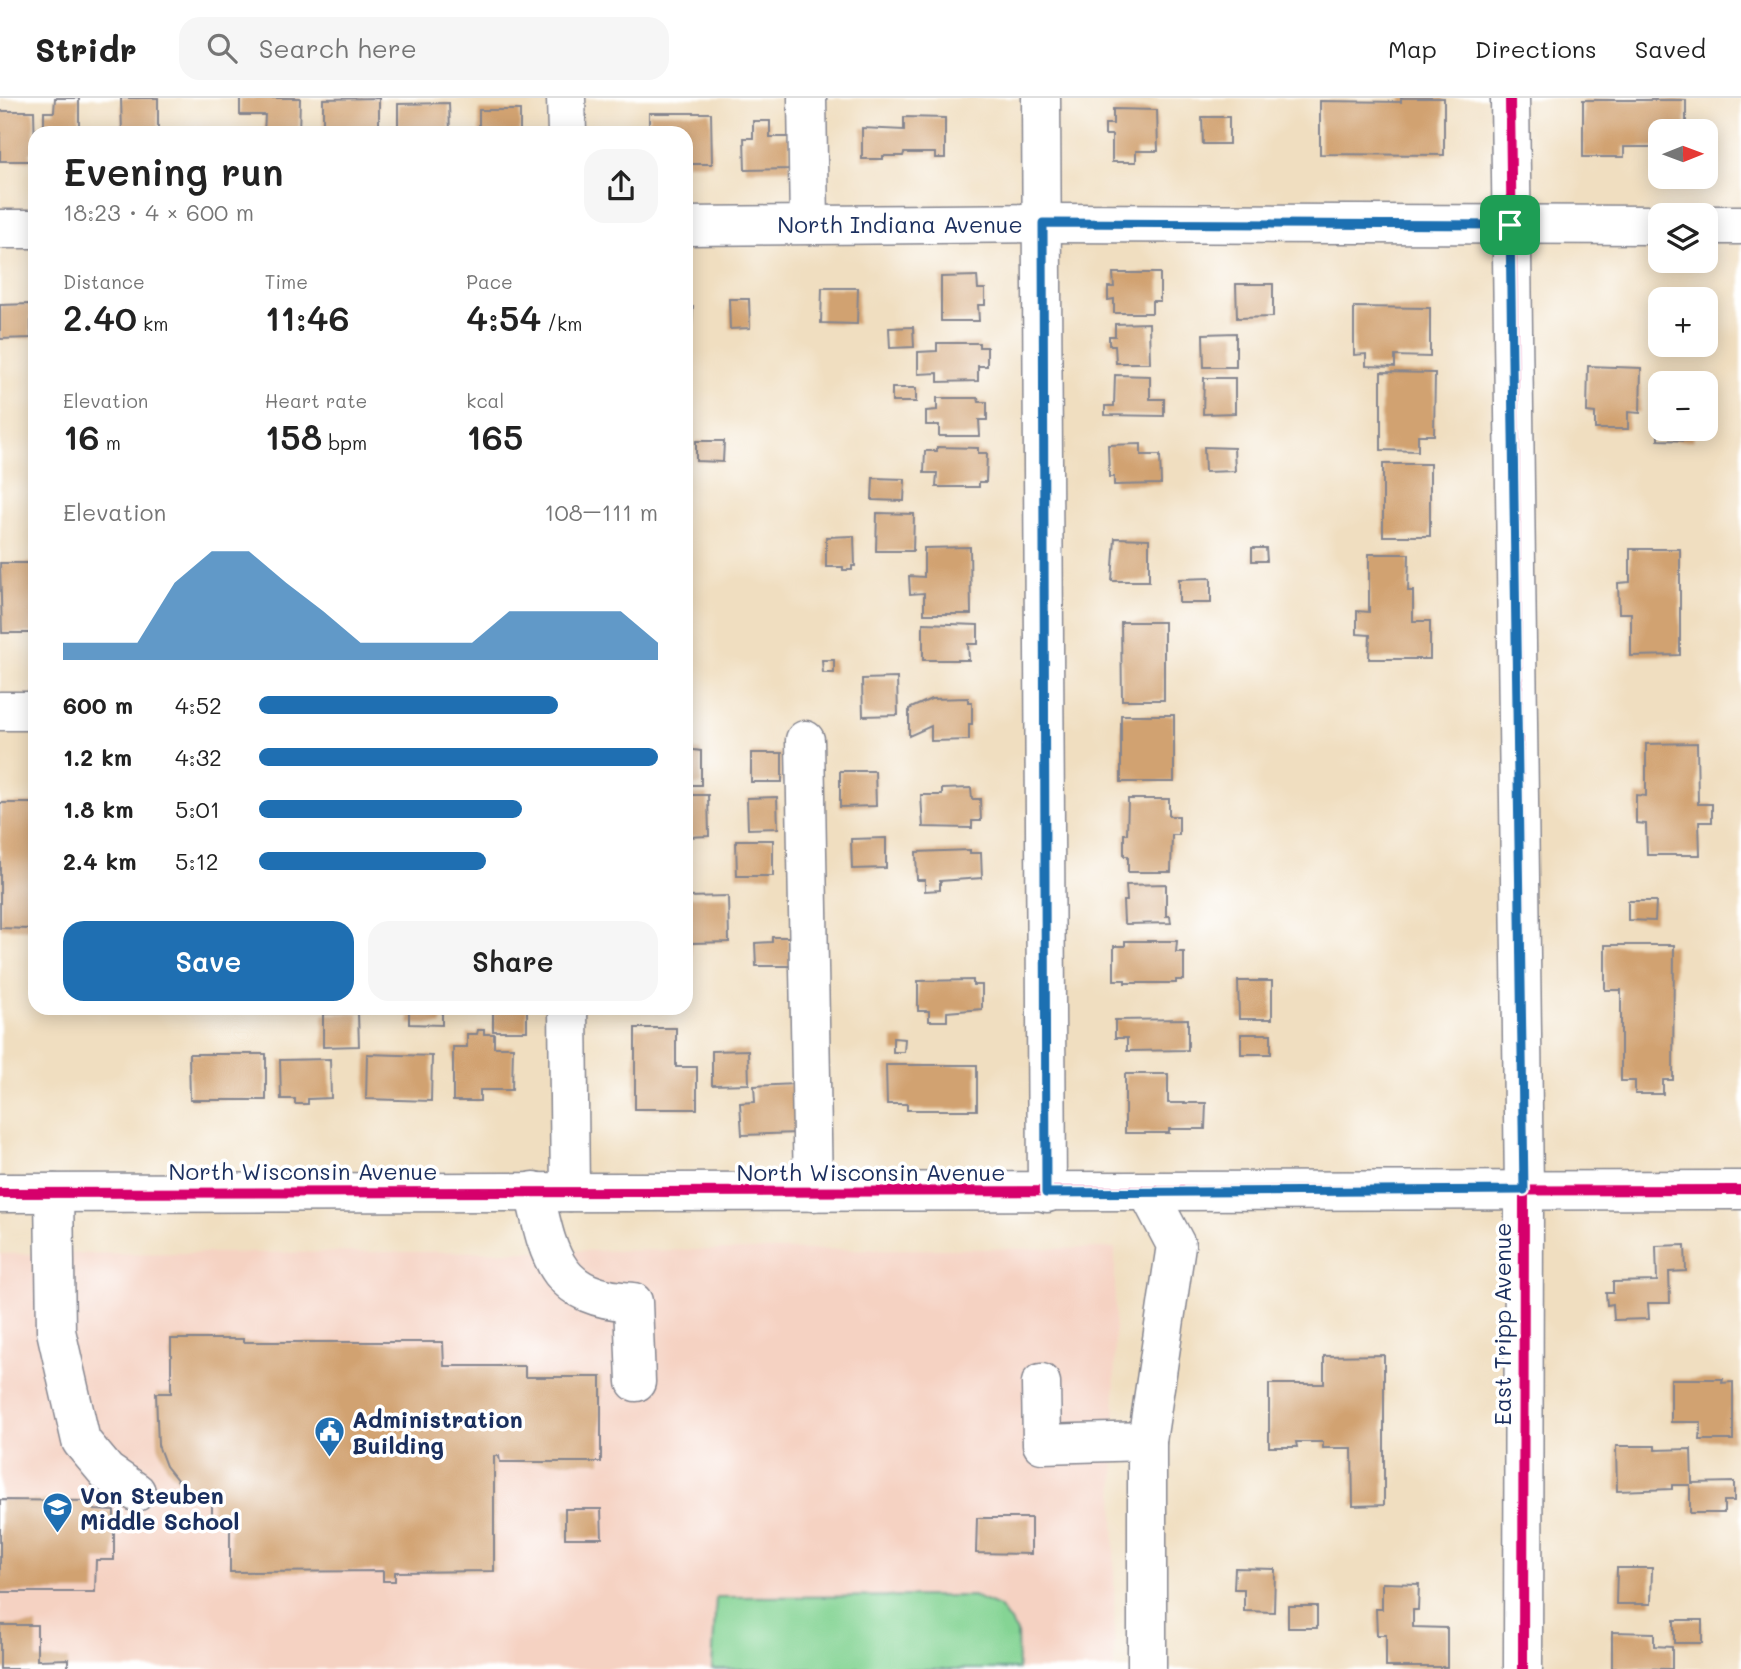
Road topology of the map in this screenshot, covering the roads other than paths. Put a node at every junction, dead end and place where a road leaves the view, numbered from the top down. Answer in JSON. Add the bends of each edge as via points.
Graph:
{"nodes":[{"id":1,"x":566,"y":98,"type":"edge"},
{"id":2,"x":807,"y":98,"type":"edge"},
{"id":3,"x":1041,"y":98,"type":"edge"},
{"id":4,"x":1510,"y":98,"type":"edge"},
{"id":5,"x":567,"y":126,"type":"edge"},
{"id":6,"x":1043,"y":223,"type":"junction"},
{"id":7,"x":809,"y":225,"type":"junction"},
{"id":8,"x":1510,"y":225,"type":"junction"},
{"id":9,"x":1648,"y":225,"type":"edge"},
{"id":10,"x":1718,"y":225,"type":"edge"},
{"id":11,"x":1741,"y":225,"type":"edge"},
{"id":12,"x":693,"y":226,"type":"edge"},
{"id":13,"x":0,"y":229,"type":"edge"},
{"id":14,"x":28,"y":229,"type":"edge"},
{"id":15,"x":0,"y":711,"type":"edge"},
{"id":16,"x":28,"y":711,"type":"edge"},
{"id":17,"x":805,"y":740,"type":"dead end"},
{"id":18,"x":567,"y":1015,"type":"edge"},
{"id":19,"x":1524,"y":1190,"type":"junction"},
{"id":20,"x":1741,"y":1190,"type":"edge"},
{"id":21,"x":552,"y":1192,"type":"junction"},
{"id":22,"x":813,"y":1192,"type":"junction"},
{"id":23,"x":1148,"y":1192,"type":"junction"},
{"id":24,"x":54,"y":1193,"type":"junction"},
{"id":25,"x":1046,"y":1193,"type":"junction"},
{"id":26,"x":0,"y":1194,"type":"edge"},
{"id":27,"x":636,"y":1382,"type":"dead end"},
{"id":28,"x":1041,"y":1383,"type":"dead end"},
{"id":29,"x":1147,"y":1441,"type":"junction"},
{"id":30,"x":136,"y":1492,"type":"dead end"},
{"id":31,"x":1147,"y":1669,"type":"edge"},
{"id":32,"x":1523,"y":1669,"type":"edge"}],
"edges":[{"from":1,"to":5,"type":"street"},
{"from":2,"to":7,"type":"street"},
{"from":3,"to":6,"type":"street"},
{"from":4,"to":8,"type":"street","name":"East Tripp Avenue"},
{"from":6,"to":7,"type":"street","name":"North Indiana Avenue"},
{"from":6,"to":8,"type":"street","name":"North Indiana Avenue"},
{"from":6,"to":25,"type":"street"},
{"from":7,"to":12,"type":"street","name":"North Indiana Avenue"},
{"from":8,"to":9,"type":"street","name":"North Indiana Avenue"},
{"from":8,"to":19,"type":"street","name":"East Tripp Avenue"},
{"from":10,"to":11,"type":"street"},
{"from":13,"to":14,"type":"street"},
{"from":15,"to":16,"type":"street"},
{"from":17,"to":22,"type":"street"},
{"from":18,"to":21,"type":"street"},
{"from":19,"to":20,"type":"street","name":"North Wisconsin Avenue"},
{"from":19,"to":23,"type":"street","name":"North Wisconsin Avenue"},
{"from":19,"to":32,"type":"street","name":"East Tripp Avenue"},
{"from":21,"to":22,"type":"street","name":"North Wisconsin Avenue"},
{"from":21,"to":24,"type":"street","name":"North Wisconsin Avenue"},
{"from":21,"to":27,"type":"street","via":[[547,1250],[559,1269],[580,1290],[610,1301],[633,1302]]},
{"from":22,"to":25,"type":"street","name":"North Wisconsin Avenue"},
{"from":23,"to":25,"type":"street","name":"North Wisconsin Avenue"},
{"from":23,"to":29,"type":"street","via":[[1176,1245]]},
{"from":24,"to":26,"type":"street","name":"North Wisconsin Avenue"},
{"from":24,"to":30,"type":"street","via":[[56,1331],[81,1441],[107,1472]]},
{"from":28,"to":29,"type":"street","via":[[1042,1444]]},
{"from":29,"to":31,"type":"street"}]}
